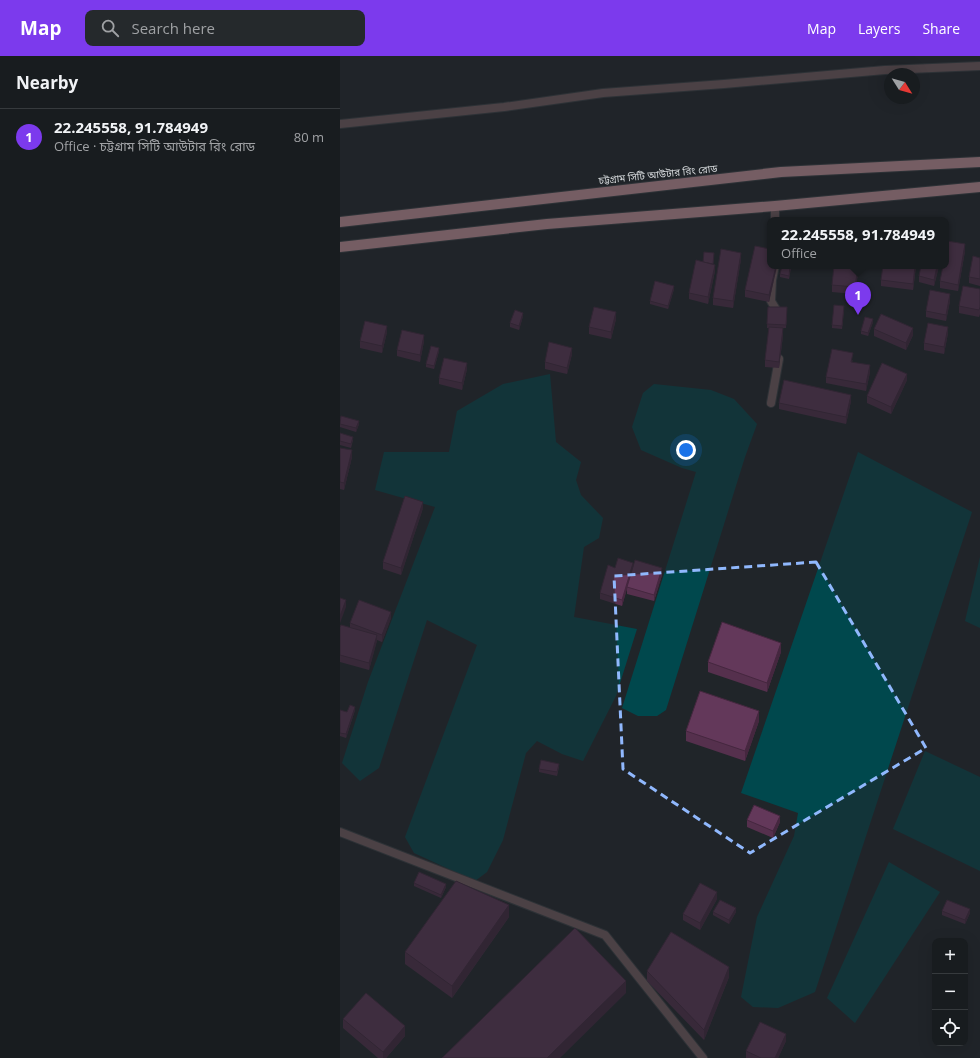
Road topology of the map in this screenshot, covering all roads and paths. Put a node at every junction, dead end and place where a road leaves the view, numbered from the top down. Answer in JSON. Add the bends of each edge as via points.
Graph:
{"nodes":[{"id":1,"x":980,"y":66,"type":"edge"},
{"id":2,"x":340,"y":124,"type":"edge"},
{"id":3,"x":980,"y":162,"type":"edge"},
{"id":4,"x":980,"y":187,"type":"edge"},
{"id":5,"x":775,"y":206,"type":"junction"},
{"id":6,"x":775,"y":217,"type":"edge"},
{"id":7,"x":340,"y":222,"type":"edge"},
{"id":8,"x":340,"y":247,"type":"edge"},
{"id":9,"x":774,"y":269,"type":"edge"},
{"id":10,"x":782,"y":328,"type":"edge"},
{"id":11,"x":781,"y":350,"type":"edge"},
{"id":12,"x":771,"y":403,"type":"dead end"},
{"id":13,"x":340,"y":832,"type":"edge"},
{"id":14,"x":703,"y":1058,"type":"edge"}],
"edges":[{"from":1,"to":2,"type":"street","via":[[885,70],[603,93],[504,107]]},
{"from":3,"to":7,"type":"main road","name":"চট্টগ্রাম সিটি আউটার রিং রোড","via":[[781,172]]},
{"from":4,"to":5,"type":"main road"},
{"from":5,"to":6,"type":"street"},
{"from":5,"to":8,"type":"main road","via":[[547,224]]},
{"from":9,"to":10,"type":"street","via":[[771,301],[782,320]]},
{"from":11,"to":12,"type":"street"},
{"from":13,"to":14,"type":"street","via":[[605,935]]}]}
